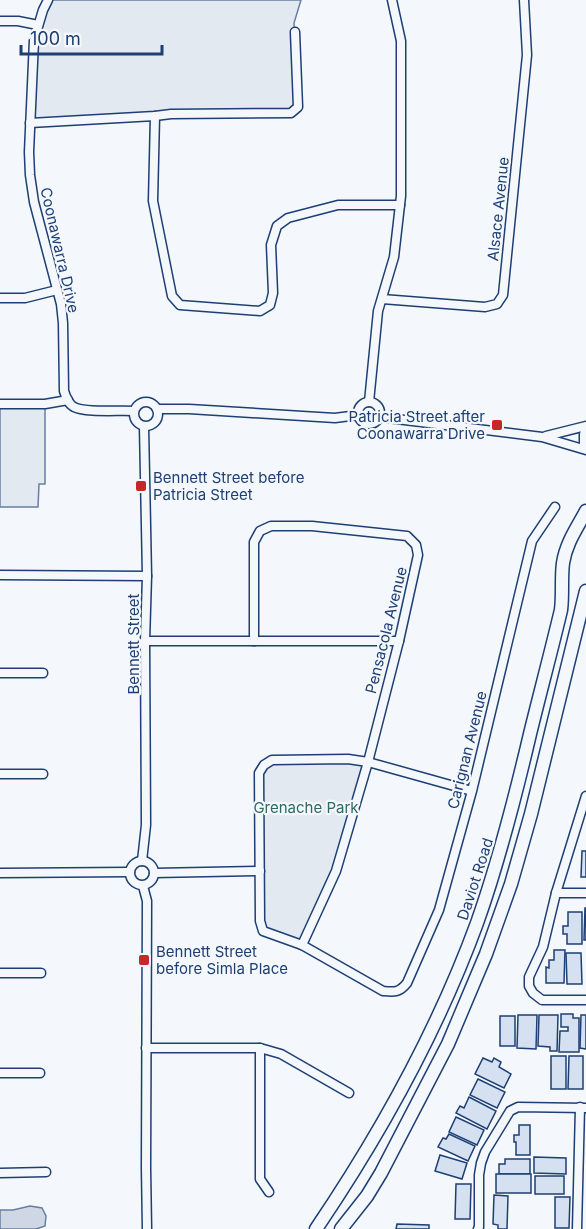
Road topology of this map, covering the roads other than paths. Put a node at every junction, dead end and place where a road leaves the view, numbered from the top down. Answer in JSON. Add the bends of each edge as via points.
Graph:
{"nodes":[{"id":1,"x":48,"y":0,"type":"edge"},
{"id":2,"x":392,"y":0,"type":"edge"},
{"id":3,"x":524,"y":0,"type":"edge"},
{"id":4,"x":0,"y":21,"type":"edge"},
{"id":5,"x":38,"y":25,"type":"junction"},
{"id":6,"x":295,"y":32,"type":"dead end"},
{"id":7,"x":155,"y":116,"type":"junction"},
{"id":8,"x":30,"y":123,"type":"junction"},
{"id":9,"x":400,"y":205,"type":"junction"},
{"id":10,"x":57,"y":290,"type":"junction"},
{"id":11,"x":0,"y":298,"type":"edge"},
{"id":12,"x":382,"y":299,"type":"junction"},
{"id":13,"x":68,"y":400,"type":"junction"},
{"id":14,"x":369,"y":402,"type":"junction"},
{"id":15,"x":0,"y":404,"type":"edge"},
{"id":16,"x":157,"y":409,"type":"junction"},
{"id":17,"x":134,"y":411,"type":"junction"},
{"id":18,"x":358,"y":415,"type":"junction"},
{"id":19,"x":380,"y":417,"type":"junction"},
{"id":20,"x":144,"y":426,"type":"junction"},
{"id":21,"x":586,"y":426,"type":"edge"},
{"id":22,"x":586,"y":434,"type":"edge"},
{"id":23,"x":542,"y":436,"type":"junction"},
{"id":24,"x":586,"y":448,"type":"edge"},
{"id":25,"x":555,"y":507,"type":"dead end"},
{"id":26,"x":586,"y":511,"type":"edge"},
{"id":27,"x":0,"y":576,"type":"edge"},
{"id":28,"x":147,"y":576,"type":"junction"},
{"id":29,"x":586,"y":591,"type":"edge"},
{"id":30,"x":145,"y":641,"type":"junction"},
{"id":31,"x":254,"y":641,"type":"junction"},
{"id":32,"x":399,"y":641,"type":"junction"},
{"id":33,"x":0,"y":673,"type":"edge"},
{"id":34,"x":43,"y":673,"type":"dead end"},
{"id":35,"x":368,"y":762,"type":"junction"},
{"id":36,"x":0,"y":774,"type":"edge"},
{"id":37,"x":43,"y":774,"type":"dead end"},
{"id":38,"x":472,"y":791,"type":"junction"},
{"id":39,"x":586,"y":796,"type":"edge"},
{"id":40,"x":142,"y":861,"type":"junction"},
{"id":41,"x":260,"y":871,"type":"junction"},
{"id":42,"x":130,"y":872,"type":"junction"},
{"id":43,"x":0,"y":873,"type":"edge"},
{"id":44,"x":154,"y":873,"type":"junction"},
{"id":45,"x":143,"y":886,"type":"junction"},
{"id":46,"x":556,"y":893,"type":"junction"},
{"id":47,"x":586,"y":893,"type":"edge"},
{"id":48,"x":302,"y":945,"type":"junction"},
{"id":49,"x":0,"y":973,"type":"edge"},
{"id":50,"x":41,"y":973,"type":"dead end"},
{"id":51,"x":586,"y":1000,"type":"edge"},
{"id":52,"x":147,"y":1048,"type":"junction"},
{"id":53,"x":260,"y":1048,"type":"junction"},
{"id":54,"x":0,"y":1073,"type":"edge"},
{"id":55,"x":40,"y":1073,"type":"dead end"},
{"id":56,"x":349,"y":1093,"type":"dead end"},
{"id":57,"x":583,"y":1107,"type":"edge"},
{"id":58,"x":46,"y":1172,"type":"dead end"},
{"id":59,"x":0,"y":1173,"type":"edge"},
{"id":60,"x":268,"y":1192,"type":"dead end"},
{"id":61,"x":479,"y":1228,"type":"edge"},
{"id":62,"x":147,"y":1229,"type":"edge"},
{"id":63,"x":316,"y":1229,"type":"edge"},
{"id":64,"x":341,"y":1229,"type":"edge"},
{"id":65,"x":577,"y":1229,"type":"edge"}],
"edges":[{"from":1,"to":5,"type":"street","name":"Coonawarra Drive"},
{"from":2,"to":9,"type":"street","via":[[401,41]]},
{"from":3,"to":12,"type":"street","name":"Alsace Avenue","via":[[527,55],[503,295],[497,304],[485,307]]},
{"from":4,"to":5,"type":"street"},
{"from":5,"to":8,"type":"street","name":"Coonawarra Drive"},
{"from":6,"to":7,"type":"street","via":[[298,107],[291,113]]},
{"from":7,"to":8,"type":"street"},
{"from":7,"to":9,"type":"street","via":[[153,201],[172,296],[180,305],[260,310],[270,305],[273,293],[271,244],[277,226],[288,218],[338,206]]},
{"from":8,"to":10,"type":"street","name":"Coonawarra Drive","via":[[31,184]]},
{"from":9,"to":12,"type":"street","via":[[394,257]]},
{"from":10,"to":11,"type":"street","via":[[25,298]]},
{"from":10,"to":13,"type":"street","name":"Coonawarra Drive","via":[[63,323],[64,391]]},
{"from":12,"to":14,"type":"street"},
{"from":13,"to":15,"type":"street"},
{"from":13,"to":17,"type":"street","via":[[85,410]]},
{"from":14,"to":18,"type":"street","via":[[360,406]]},
{"from":14,"to":19,"type":"street","via":[[377,405]]},
{"from":16,"to":17,"type":"street","via":[[147,402]]},
{"from":16,"to":18,"type":"street","via":[[335,418]]},
{"from":16,"to":20,"type":"street","via":[[156,421]]},
{"from":17,"to":20,"type":"street","via":[[134,419]]},
{"from":18,"to":19,"type":"street","via":[[366,424]]},
{"from":19,"to":23,"type":"street"},
{"from":20,"to":28,"type":"street","name":"Bennett Street"},
{"from":21,"to":23,"type":"street"},
{"from":22,"to":24,"type":"street"},
{"from":23,"to":24,"type":"street"},
{"from":25,"to":38,"type":"street","name":"Carignan Avenue","via":[[532,541]]},
{"from":26,"to":63,"type":"street","name":"Daviot Road","via":[[564,556],[559,619],[506,832],[473,932],[440,1013],[400,1093]]},
{"from":27,"to":28,"type":"street"},
{"from":28,"to":30,"type":"street","name":"Bennett Street"},
{"from":29,"to":64,"type":"street","via":[[531,814],[486,954],[444,1051],[381,1173]]},
{"from":30,"to":31,"type":"street"},
{"from":30,"to":40,"type":"street","name":"Bennett Street","via":[[146,825]]},
{"from":31,"to":32,"type":"street"},
{"from":31,"to":32,"type":"street","name":"Pensacola Avenue","via":[[255,542],[260,531],[272,526],[312,526],[407,536],[416,545],[418,555]]},
{"from":32,"to":35,"type":"street","name":"Pensacola Avenue"},
{"from":33,"to":34,"type":"street"},
{"from":35,"to":38,"type":"street"},
{"from":35,"to":41,"type":"street","via":[[272,760],[264,765],[260,773]]},
{"from":35,"to":48,"type":"street","name":"Pensacola Avenue","via":[[336,871]]},
{"from":36,"to":37,"type":"street"},
{"from":38,"to":48,"type":"street","name":"Carignan Avenue","via":[[439,910],[402,989],[383,991]]},
{"from":39,"to":46,"type":"street"},
{"from":40,"to":42,"type":"street","via":[[134,864]]},
{"from":40,"to":44,"type":"street"},
{"from":41,"to":44,"type":"street"},
{"from":41,"to":48,"type":"street","via":[[263,931]]},
{"from":42,"to":43,"type":"street"},
{"from":42,"to":45,"type":"street","via":[[132,880]]},
{"from":44,"to":45,"type":"street"},
{"from":45,"to":52,"type":"street","via":[[147,901]]},
{"from":46,"to":47,"type":"street"},
{"from":46,"to":51,"type":"street","via":[[529,986],[542,1000]]},
{"from":49,"to":50,"type":"street"},
{"from":52,"to":53,"type":"street"},
{"from":52,"to":62,"type":"street"},
{"from":53,"to":56,"type":"street","via":[[281,1054]]},
{"from":53,"to":60,"type":"street","via":[[260,1179]]},
{"from":54,"to":55,"type":"street"},
{"from":57,"to":61,"type":"street","via":[[518,1107],[510,1111],[481,1163]]},
{"from":57,"to":65,"type":"street"},
{"from":58,"to":59,"type":"street"}]}
